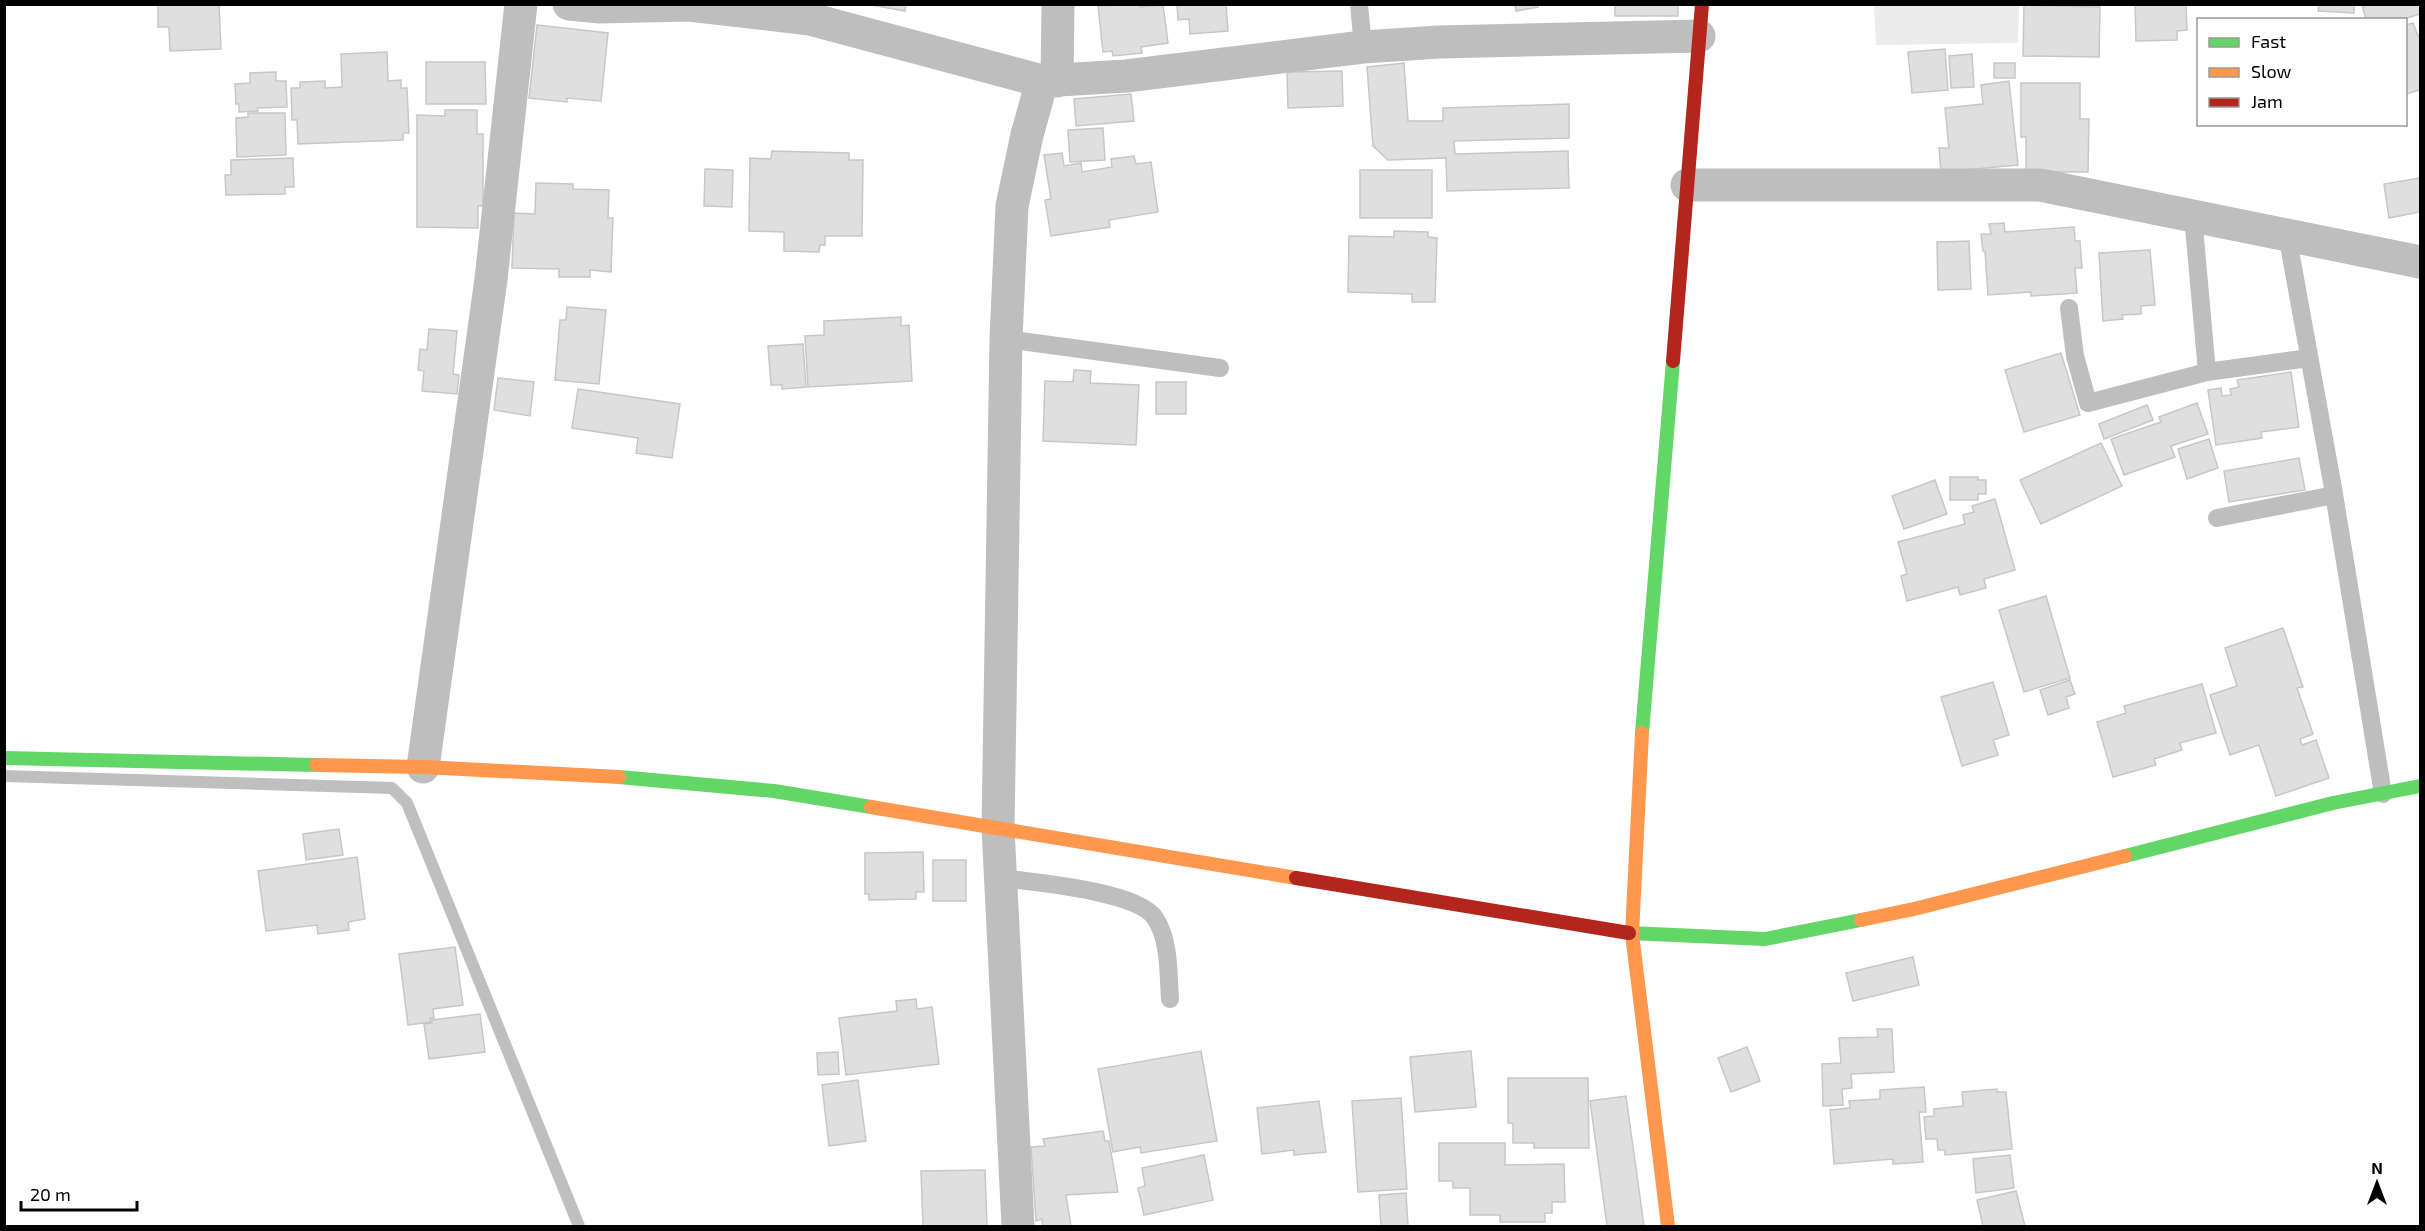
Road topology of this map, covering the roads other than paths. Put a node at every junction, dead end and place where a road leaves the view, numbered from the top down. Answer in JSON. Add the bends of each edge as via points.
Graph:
{"nodes":[{"id":1,"x":521,"y":4,"type":"edge"},
{"id":2,"x":568,"y":4,"type":"edge"},
{"id":3,"x":1058,"y":4,"type":"edge"},
{"id":4,"x":1359,"y":4,"type":"edge"},
{"id":5,"x":783,"y":10,"type":"edge"},
{"id":6,"x":1700,"y":20,"type":"edge"},
{"id":7,"x":1363,"y":47,"type":"junction"},
{"id":8,"x":1050,"y":81,"type":"junction"},
{"id":9,"x":1687,"y":185,"type":"junction"},
{"id":10,"x":2193,"y":216,"type":"junction"},
{"id":11,"x":2287,"y":234,"type":"junction"},
{"id":12,"x":2421,"y":262,"type":"edge"},
{"id":13,"x":2069,"y":308,"type":"dead end"},
{"id":14,"x":1006,"y":339,"type":"junction"},
{"id":15,"x":2309,"y":358,"type":"junction"},
{"id":16,"x":1220,"y":368,"type":"dead end"},
{"id":17,"x":2207,"y":372,"type":"junction"},
{"id":18,"x":2334,"y":495,"type":"junction"},
{"id":19,"x":2217,"y":518,"type":"dead end"},
{"id":20,"x":4,"y":758,"type":"edge"},
{"id":21,"x":423,"y":766,"type":"junction"},
{"id":22,"x":2421,"y":786,"type":"edge"},
{"id":23,"x":2383,"y":794,"type":"junction"},
{"id":24,"x":998,"y":828,"type":"junction"},
{"id":25,"x":1000,"y":878,"type":"junction"},
{"id":26,"x":1632,"y":934,"type":"junction"},
{"id":27,"x":1170,"y":999,"type":"dead end"},
{"id":28,"x":1018,"y":1227,"type":"edge"},
{"id":29,"x":1668,"y":1227,"type":"edge"}],
"edges":[{"from":1,"to":21,"type":"street","via":[[491,279]]},
{"from":2,"to":5,"type":"street"},
{"from":3,"to":8,"type":"street"},
{"from":4,"to":7,"type":"lane"},
{"from":5,"to":8,"type":"street"},
{"from":6,"to":7,"type":"street"},
{"from":6,"to":9,"type":"street"},
{"from":7,"to":8,"type":"street","via":[[1126,76]]},
{"from":8,"to":14,"type":"street","via":[[1027,135],[1012,206]]},
{"from":9,"to":10,"type":"street","via":[[2040,186]]},
{"from":9,"to":26,"type":"street","via":[[1639,766]]},
{"from":10,"to":11,"type":"street"},
{"from":10,"to":17,"type":"lane"},
{"from":11,"to":12,"type":"street"},
{"from":11,"to":15,"type":"lane"},
{"from":13,"to":17,"type":"lane","via":[[2075,356],[2088,403]]},
{"from":14,"to":16,"type":"lane"},
{"from":14,"to":24,"type":"street"},
{"from":15,"to":17,"type":"lane"},
{"from":15,"to":18,"type":"lane"},
{"from":18,"to":19,"type":"lane"},
{"from":18,"to":23,"type":"lane"},
{"from":20,"to":21,"type":"street"},
{"from":21,"to":24,"type":"street","via":[[597,775],[774,791]]},
{"from":22,"to":23,"type":"street"},
{"from":23,"to":26,"type":"street","via":[[2333,802],[1914,909],[1765,939]]},
{"from":24,"to":25,"type":"street"},
{"from":24,"to":26,"type":"street"},
{"from":25,"to":27,"type":"lane","via":[[1080,889],[1134,903],[1154,916],[1165,938]]},
{"from":25,"to":28,"type":"street"},
{"from":26,"to":29,"type":"street"}]}
